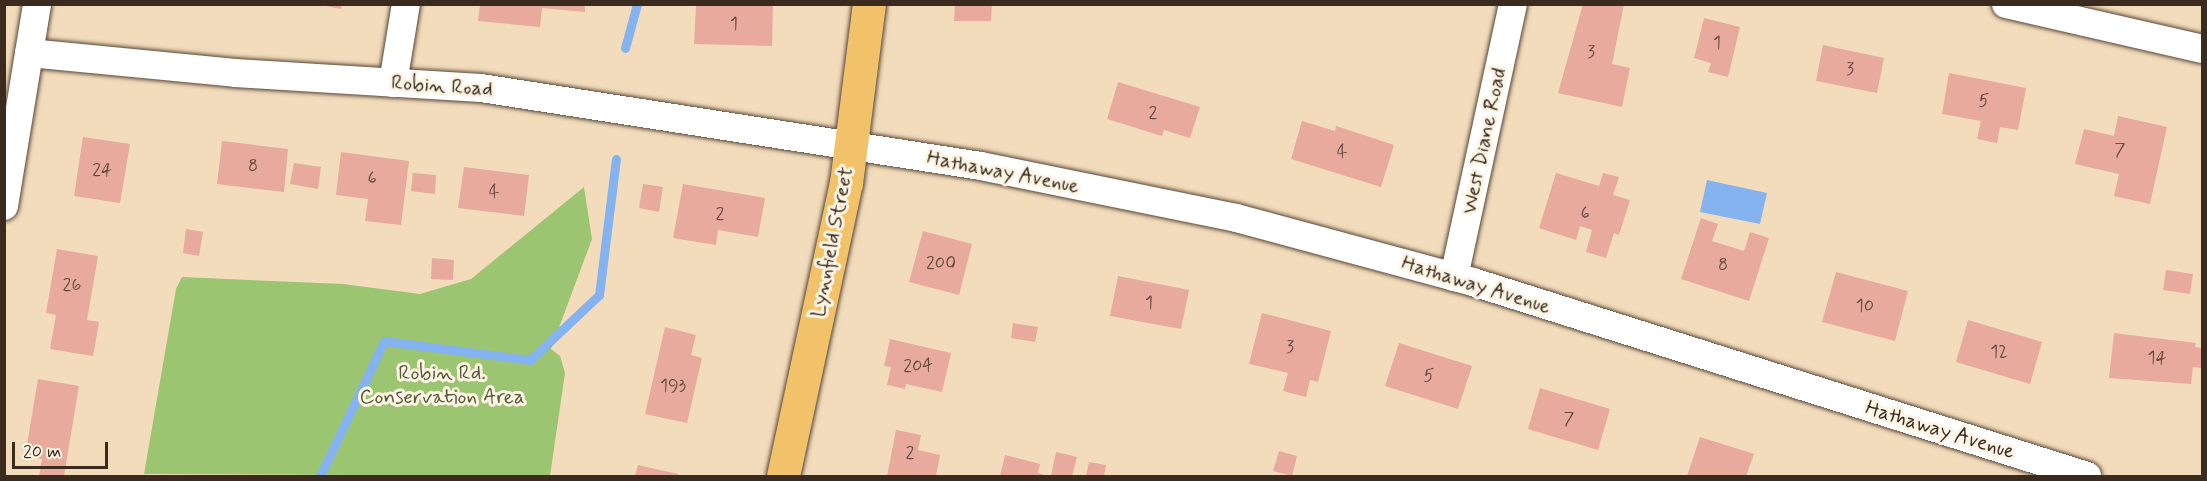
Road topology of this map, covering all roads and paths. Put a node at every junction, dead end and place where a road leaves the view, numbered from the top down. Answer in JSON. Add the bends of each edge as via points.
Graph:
{"nodes":[{"id":1,"x":37,"y":4,"type":"edge"},
{"id":2,"x":406,"y":4,"type":"edge"},
{"id":3,"x":869,"y":4,"type":"edge"},
{"id":4,"x":1513,"y":4,"type":"edge"},
{"id":5,"x":2006,"y":4,"type":"edge"},
{"id":6,"x":2202,"y":49,"type":"edge"},
{"id":7,"x":29,"y":53,"type":"junction"},
{"id":8,"x":393,"y":82,"type":"junction"},
{"id":9,"x":851,"y":144,"type":"junction"},
{"id":10,"x":4,"y":206,"type":"edge"},
{"id":11,"x":1454,"y":277,"type":"junction"},
{"id":12,"x":783,"y":477,"type":"edge"},
{"id":13,"x":2087,"y":477,"type":"edge"}],
"edges":[{"from":1,"to":7,"type":"street"},
{"from":2,"to":8,"type":"street"},
{"from":3,"to":9,"type":"main road","name":"Lynnfield Street"},
{"from":4,"to":11,"type":"street","name":"West Diane Road"},
{"from":5,"to":6,"type":"street"},
{"from":7,"to":8,"type":"street","name":"Robin Road","via":[[235,73]]},
{"from":7,"to":10,"type":"street"},
{"from":8,"to":9,"type":"street","name":"Robin Road","via":[[481,88]]},
{"from":9,"to":11,"type":"street","name":"Hathaway Avenue","via":[[1236,218]]},
{"from":9,"to":12,"type":"main road","name":"Lynnfield Street"},
{"from":11,"to":13,"type":"street","name":"Hathaway Avenue"}]}
